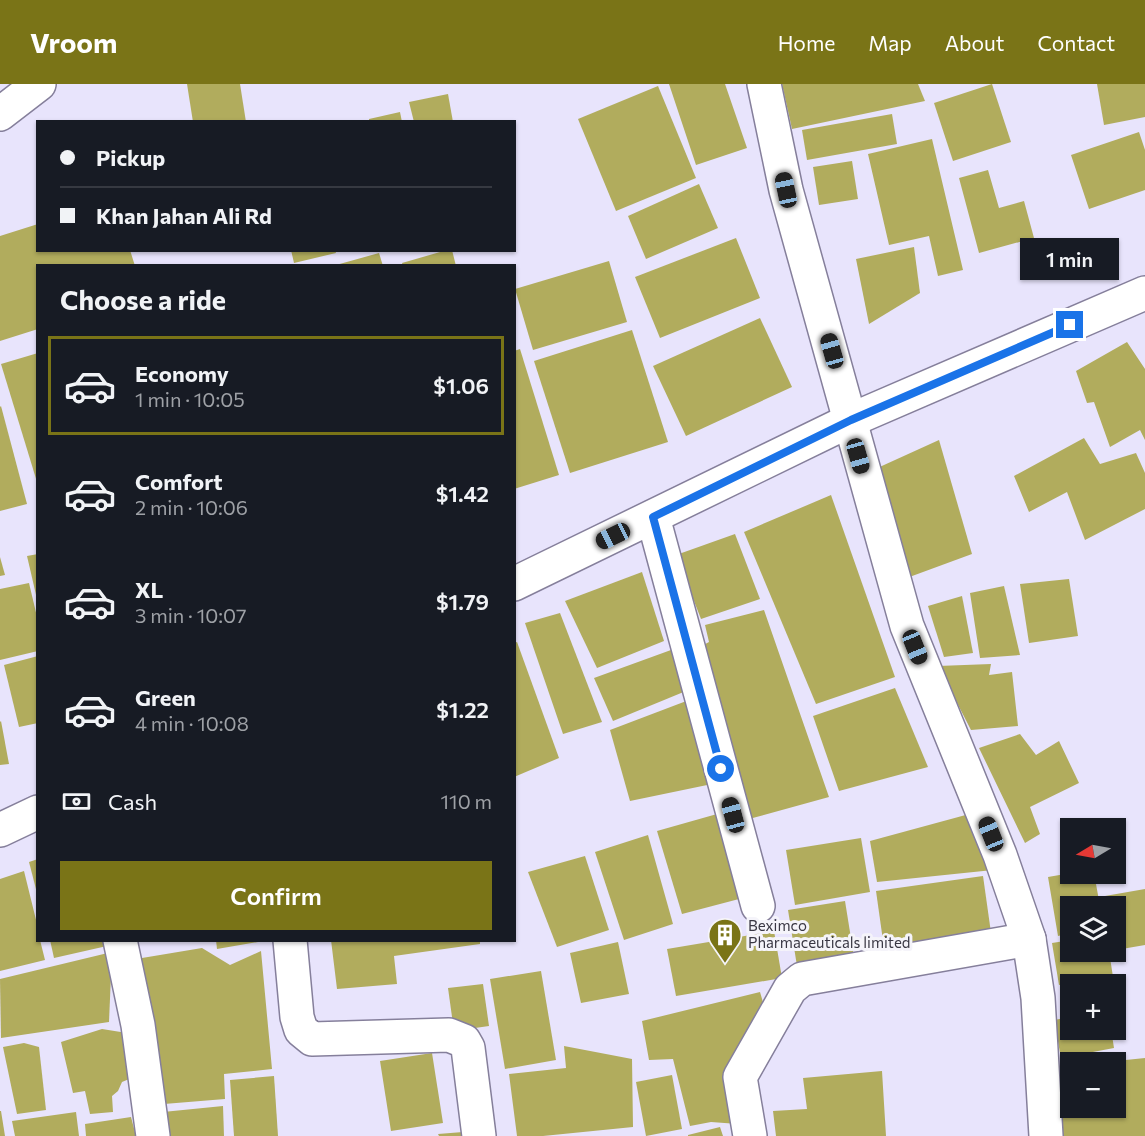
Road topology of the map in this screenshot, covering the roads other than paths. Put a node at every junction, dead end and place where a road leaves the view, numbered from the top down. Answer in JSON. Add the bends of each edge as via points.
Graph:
{"nodes":[{"id":1,"x":39,"y":84,"type":"edge"},
{"id":2,"x":764,"y":84,"type":"edge"},
{"id":3,"x":0,"y":114,"type":"edge"},
{"id":4,"x":1145,"y":293,"type":"edge"},
{"id":5,"x":851,"y":420,"type":"junction"},
{"id":6,"x":653,"y":517,"type":"junction"},
{"id":7,"x":516,"y":583,"type":"edge"},
{"id":8,"x":36,"y":813,"type":"edge"},
{"id":9,"x":0,"y":830,"type":"edge"},
{"id":10,"x":758,"y":906,"type":"dead end"},
{"id":11,"x":1029,"y":939,"type":"junction"},
{"id":12,"x":120,"y":942,"type":"edge"},
{"id":13,"x":290,"y":942,"type":"edge"},
{"id":14,"x":153,"y":1136,"type":"edge"},
{"id":15,"x":479,"y":1136,"type":"edge"},
{"id":16,"x":750,"y":1136,"type":"edge"},
{"id":17,"x":1046,"y":1136,"type":"edge"}],
"edges":[{"from":1,"to":3,"type":"main road"},
{"from":2,"to":5,"type":"main road","via":[[786,190]]},
{"from":4,"to":5,"type":"main road"},
{"from":5,"to":6,"type":"main road"},
{"from":5,"to":11,"type":"main road","via":[[907,626],[1000,855]]},
{"from":6,"to":7,"type":"main road"},
{"from":6,"to":10,"type":"main road"},
{"from":8,"to":9,"type":"main road"},
{"from":11,"to":16,"type":"main road","via":[[795,983],[740,1077]]},
{"from":11,"to":17,"type":"main road","via":[[1038,998]]},
{"from":12,"to":14,"type":"main road","via":[[138,1025]]},
{"from":13,"to":15,"type":"main road","via":[[297,1017],[301,1030],[312,1039],[449,1035],[464,1041]]}]}
